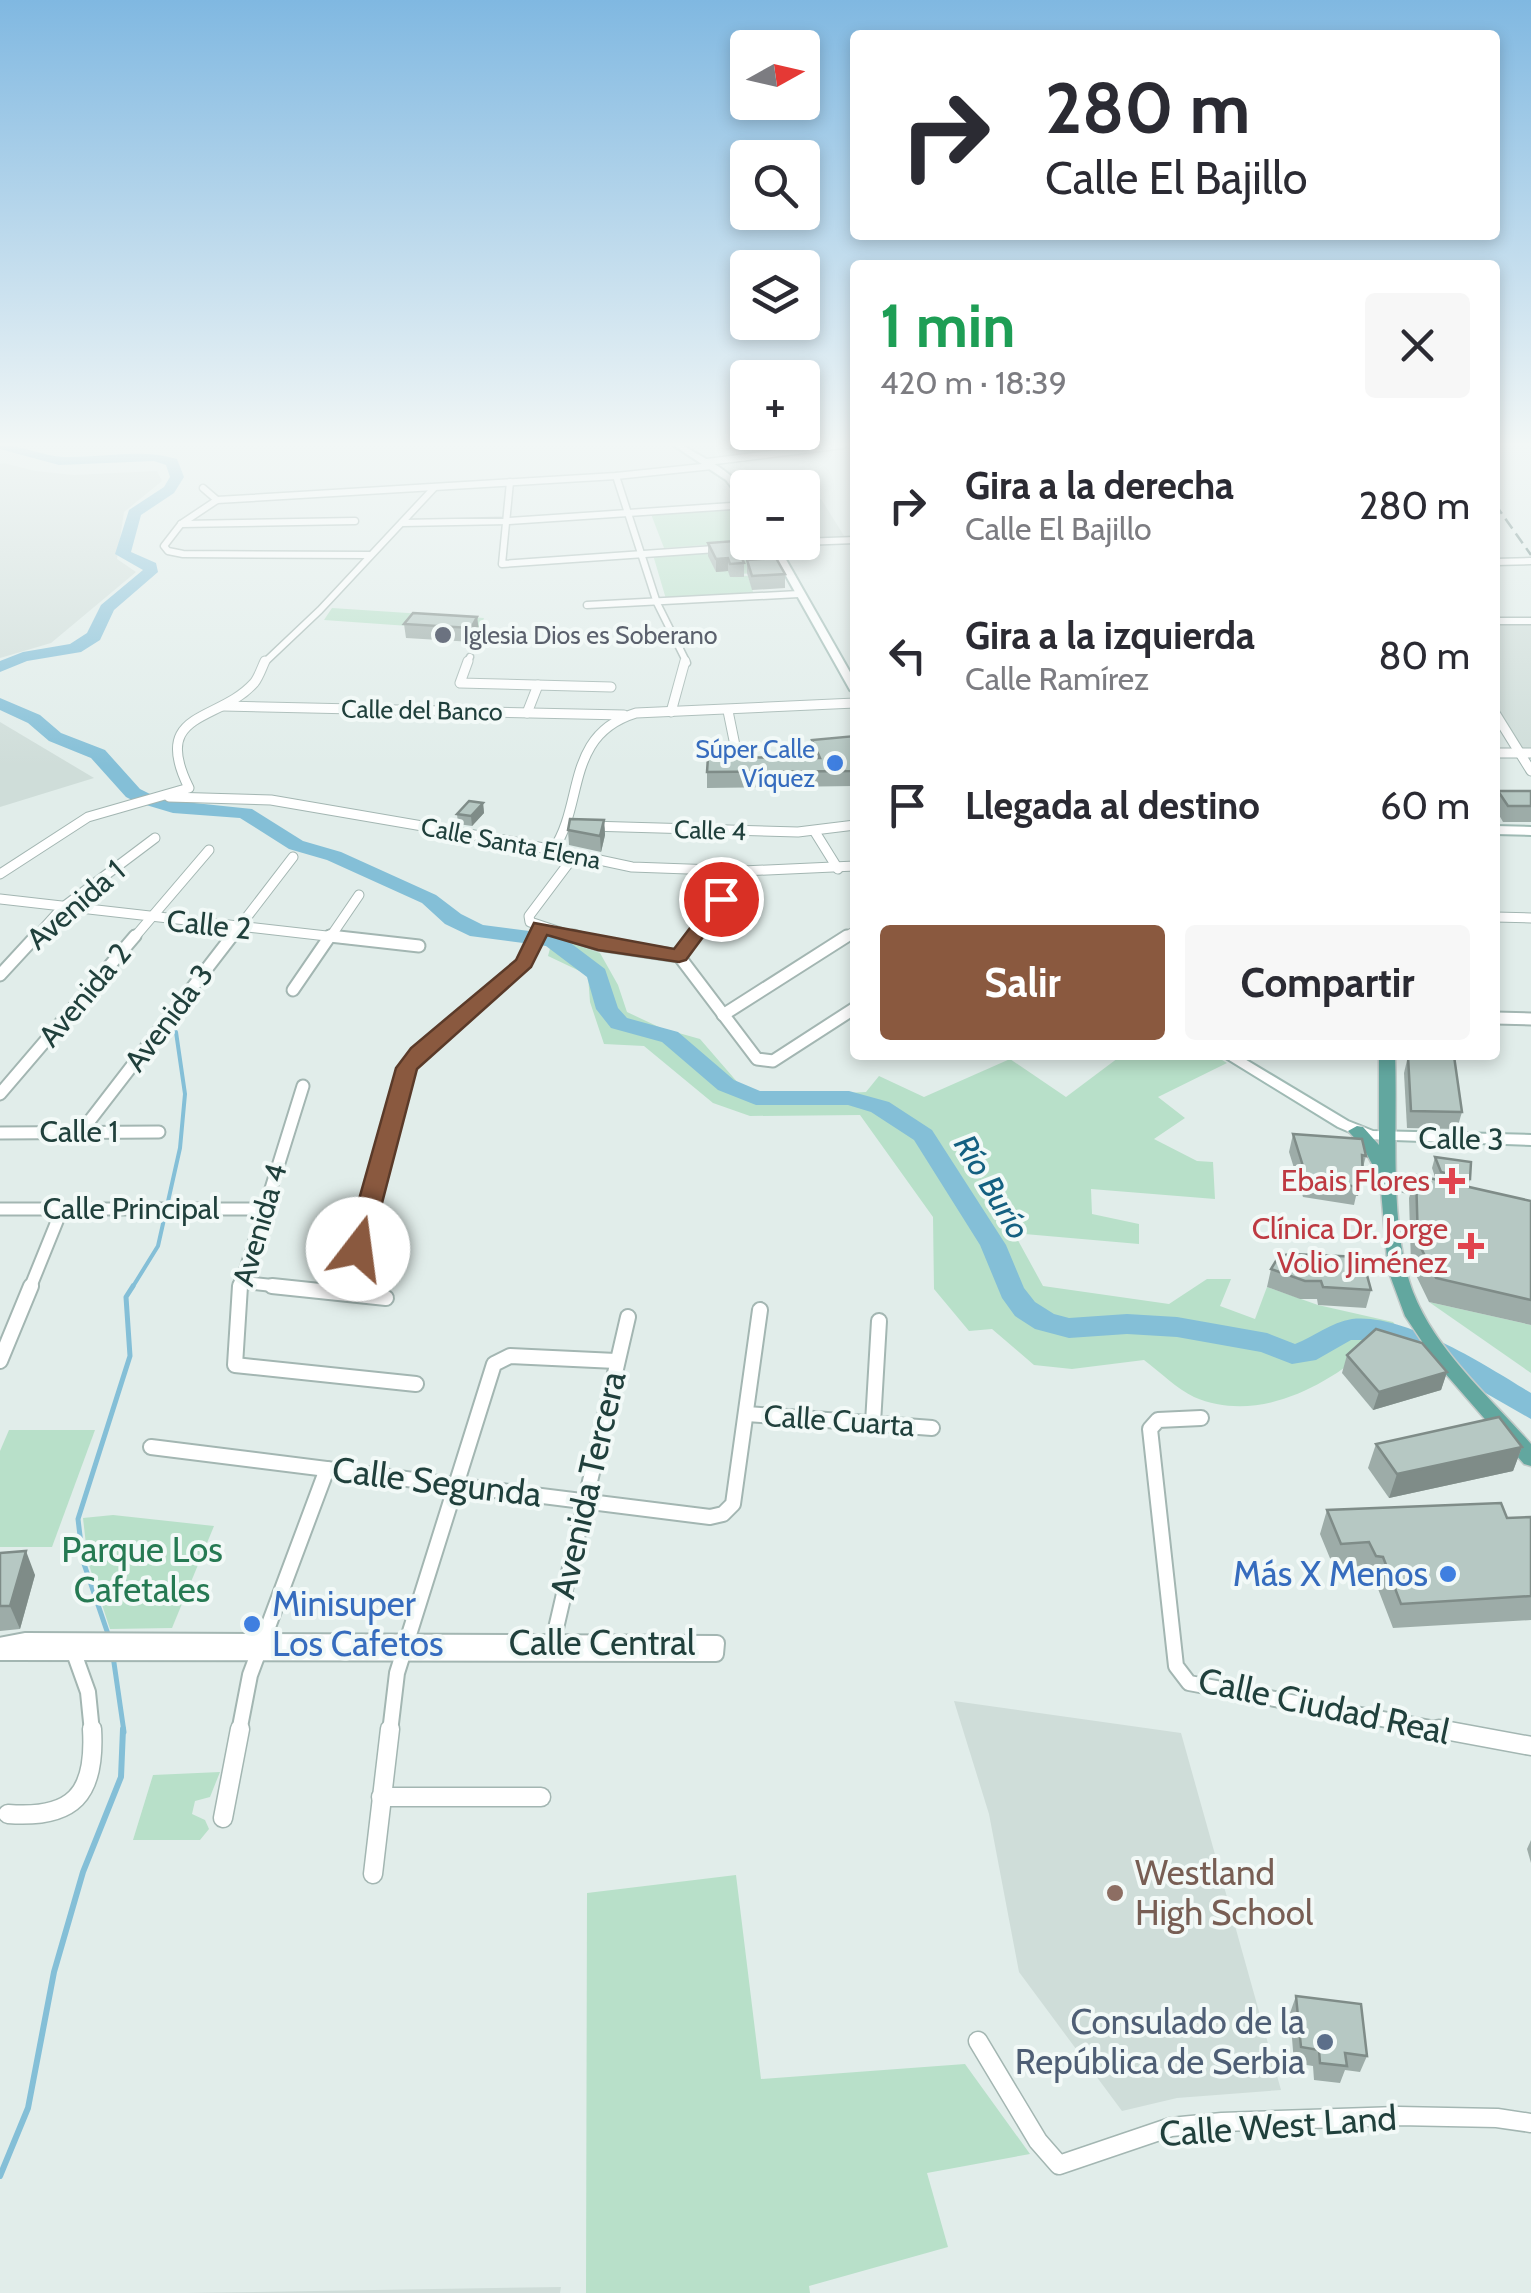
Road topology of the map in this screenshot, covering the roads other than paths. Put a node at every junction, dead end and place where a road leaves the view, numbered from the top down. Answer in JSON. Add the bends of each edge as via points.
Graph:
{"nodes":[{"id":1,"x":219,"y":552,"type":"edge"},
{"id":2,"x":373,"y":552,"type":"edge"},
{"id":3,"x":504,"y":552,"type":"edge"},
{"id":4,"x":668,"y":552,"type":"edge"},
{"id":5,"x":642,"y":554,"type":"junction"},
{"id":6,"x":370,"y":555,"type":"junction"},
{"id":7,"x":781,"y":560,"type":"edge"},
{"id":8,"x":1531,"y":561,"type":"edge"},
{"id":9,"x":1500,"y":562,"type":"edge"},
{"id":10,"x":799,"y":594,"type":"junction"},
{"id":11,"x":658,"y":603,"type":"junction"},
{"id":12,"x":587,"y":606,"type":"dead end"},
{"id":13,"x":1500,"y":621,"type":"edge"},
{"id":14,"x":1531,"y":622,"type":"edge"},
{"id":15,"x":470,"y":657,"type":"dead end"},
{"id":16,"x":850,"y":681,"type":"edge"},
{"id":17,"x":538,"y":685,"type":"junction"},
{"id":18,"x":611,"y":687,"type":"dead end"},
{"id":19,"x":850,"y":703,"type":"edge"},
{"id":20,"x":221,"y":706,"type":"junction"},
{"id":21,"x":728,"y":711,"type":"junction"},
{"id":22,"x":671,"y":712,"type":"junction"},
{"id":23,"x":528,"y":713,"type":"junction"},
{"id":24,"x":624,"y":716,"type":"junction"},
{"id":25,"x":1500,"y":719,"type":"edge"},
{"id":26,"x":1500,"y":753,"type":"edge"},
{"id":27,"x":1526,"y":753,"type":"edge"},
{"id":28,"x":739,"y":765,"type":"edge"},
{"id":29,"x":1531,"y":771,"type":"edge"},
{"id":30,"x":189,"y":785,"type":"junction"},
{"id":31,"x":204,"y":795,"type":"junction"},
{"id":32,"x":169,"y":797,"type":"junction"},
{"id":33,"x":565,"y":826,"type":"junction"},
{"id":34,"x":850,"y":826,"type":"edge"},
{"id":35,"x":1500,"y":830,"type":"edge"},
{"id":36,"x":1531,"y":831,"type":"edge"},
{"id":37,"x":816,"y":832,"type":"junction"},
{"id":38,"x":155,"y":838,"type":"dead end"},
{"id":39,"x":209,"y":850,"type":"dead end"},
{"id":40,"x":553,"y":850,"type":"junction"},
{"id":41,"x":574,"y":856,"type":"junction"},
{"id":42,"x":293,"y":857,"type":"dead end"},
{"id":43,"x":850,"y":867,"type":"edge"},
{"id":44,"x":838,"y":869,"type":"junction"},
{"id":45,"x":742,"y":870,"type":"junction"},
{"id":46,"x":0,"y":874,"type":"edge"},
{"id":47,"x":358,"y":894,"type":"dead end"},
{"id":48,"x":0,"y":899,"type":"edge"},
{"id":49,"x":62,"y":908,"type":"junction"},
{"id":50,"x":1500,"y":917,"type":"edge"},
{"id":51,"x":150,"y":918,"type":"junction"},
{"id":52,"x":1531,"y":918,"type":"edge"},
{"id":53,"x":238,"y":928,"type":"junction"},
{"id":54,"x":541,"y":930,"type":"junction"},
{"id":55,"x":850,"y":934,"type":"edge"},
{"id":56,"x":330,"y":937,"type":"junction"},
{"id":57,"x":419,"y":946,"type":"dead end"},
{"id":58,"x":679,"y":956,"type":"junction"},
{"id":59,"x":0,"y":975,"type":"edge"},
{"id":60,"x":292,"y":990,"type":"dead end"},
{"id":61,"x":850,"y":1011,"type":"edge"},
{"id":62,"x":723,"y":1016,"type":"junction"},
{"id":63,"x":1500,"y":1018,"type":"edge"},
{"id":64,"x":1531,"y":1019,"type":"edge"},
{"id":65,"x":1236,"y":1060,"type":"edge"},
{"id":66,"x":1387,"y":1060,"type":"edge"},
{"id":67,"x":303,"y":1086,"type":"dead end"},
{"id":68,"x":0,"y":1094,"type":"edge"},
{"id":69,"x":0,"y":1132,"type":"edge"},
{"id":70,"x":81,"y":1132,"type":"junction"},
{"id":71,"x":159,"y":1132,"type":"dead end"},
{"id":72,"x":1356,"y":1132,"type":"junction"},
{"id":73,"x":1391,"y":1138,"type":"junction"},
{"id":74,"x":1531,"y":1140,"type":"edge"},
{"id":75,"x":1390,"y":1182,"type":"junction"},
{"id":76,"x":1448,"y":1196,"type":"edge"},
{"id":77,"x":62,"y":1209,"type":"junction"},
{"id":78,"x":0,"y":1210,"type":"edge"},
{"id":79,"x":262,"y":1210,"type":"junction"},
{"id":80,"x":358,"y":1249,"type":"dead end"},
{"id":81,"x":240,"y":1282,"type":"junction"},
{"id":82,"x":386,"y":1298,"type":"dead end"},
{"id":83,"x":760,"y":1310,"type":"dead end"},
{"id":84,"x":628,"y":1317,"type":"dead end"},
{"id":85,"x":879,"y":1321,"type":"dead end"},
{"id":86,"x":616,"y":1361,"type":"junction"},
{"id":87,"x":0,"y":1362,"type":"edge"},
{"id":88,"x":416,"y":1384,"type":"dead end"},
{"id":89,"x":747,"y":1414,"type":"junction"},
{"id":90,"x":1201,"y":1418,"type":"dead end"},
{"id":91,"x":873,"y":1423,"type":"junction"},
{"id":92,"x":932,"y":1428,"type":"dead end"},
{"id":93,"x":151,"y":1447,"type":"dead end"},
{"id":94,"x":1531,"y":1458,"type":"edge"},
{"id":95,"x":327,"y":1469,"type":"junction"},
{"id":96,"x":458,"y":1482,"type":"junction"},
{"id":97,"x":585,"y":1500,"type":"junction"},
{"id":98,"x":0,"y":1644,"type":"edge"},
{"id":99,"x":97,"y":1647,"type":"junction"},
{"id":100,"x":260,"y":1647,"type":"junction"},
{"id":101,"x":404,"y":1648,"type":"junction"},
{"id":102,"x":552,"y":1648,"type":"junction"},
{"id":103,"x":0,"y":1653,"type":"edge"},
{"id":104,"x":74,"y":1653,"type":"junction"},
{"id":105,"x":1531,"y":1746,"type":"edge"},
{"id":106,"x":541,"y":1797,"type":"dead end"},
{"id":107,"x":381,"y":1798,"type":"junction"},
{"id":108,"x":8,"y":1814,"type":"dead end"},
{"id":109,"x":222,"y":1818,"type":"dead end"},
{"id":110,"x":374,"y":1874,"type":"dead end"},
{"id":111,"x":978,"y":2041,"type":"dead end"},
{"id":112,"x":1531,"y":2123,"type":"edge"}],
"edges":[{"from":1,"to":6,"type":"street"},
{"from":2,"to":6,"type":"street"},
{"from":3,"to":5,"type":"street","via":[[502,564]]},
{"from":4,"to":5,"type":"street"},
{"from":5,"to":11,"type":"street"},
{"from":6,"to":20,"type":"street","via":[[267,657],[254,683]]},
{"from":7,"to":10,"type":"main road"},
{"from":8,"to":9,"type":"street"},
{"from":10,"to":11,"type":"street"},
{"from":10,"to":16,"type":"main road"},
{"from":11,"to":12,"type":"street"},
{"from":11,"to":22,"type":"street","via":[[687,664]]},
{"from":13,"to":14,"type":"street"},
{"from":15,"to":17,"type":"street","via":[[460,683]]},
{"from":17,"to":18,"type":"street"},
{"from":17,"to":23,"type":"street"},
{"from":19,"to":21,"type":"street","name":"Calle del Banco"},
{"from":20,"to":23,"type":"street","name":"Calle del Banco"},
{"from":20,"to":30,"type":"street","via":[[178,739],[177,762]]},
{"from":21,"to":22,"type":"street","name":"Calle del Banco"},
{"from":21,"to":28,"type":"street"},
{"from":22,"to":24,"type":"street","name":"Calle del Banco"},
{"from":23,"to":24,"type":"street","name":"Calle del Banco"},
{"from":24,"to":33,"type":"street","via":[[604,727],[592,747],[572,788]]},
{"from":25,"to":27,"type":"street"},
{"from":26,"to":27,"type":"street"},
{"from":27,"to":29,"type":"street"},
{"from":30,"to":31,"type":"street"},
{"from":30,"to":32,"type":"street"},
{"from":31,"to":32,"type":"street","name":"Calle Santa Elena"},
{"from":31,"to":40,"type":"street","name":"Calle Santa Elena","via":[[271,800]]},
{"from":32,"to":46,"type":"street","via":[[88,817]]},
{"from":33,"to":37,"type":"street","name":"Calle 4"},
{"from":33,"to":40,"type":"street"},
{"from":34,"to":37,"type":"street","name":"Calle 4"},
{"from":35,"to":36,"type":"main road"},
{"from":37,"to":44,"type":"street"},
{"from":38,"to":49,"type":"street","name":"Avenida 1"},
{"from":39,"to":51,"type":"street","name":"Avenida 2"},
{"from":40,"to":41,"type":"street","name":"Calle Santa Elena"},
{"from":41,"to":45,"type":"street","name":"Calle Santa Elena","via":[[666,870]]},
{"from":41,"to":54,"type":"street","via":[[529,916]]},
{"from":42,"to":53,"type":"street","name":"Avenida 3"},
{"from":43,"to":44,"type":"street","name":"Calle Santa Elena"},
{"from":44,"to":45,"type":"street","name":"Calle Santa Elena"},
{"from":45,"to":58,"type":"street"},
{"from":47,"to":56,"type":"street"},
{"from":48,"to":49,"type":"street","name":"Calle 2"},
{"from":49,"to":51,"type":"street","name":"Calle 2"},
{"from":49,"to":59,"type":"street","name":"Avenida 1"},
{"from":50,"to":52,"type":"street"},
{"from":51,"to":53,"type":"street","name":"Calle 2"},
{"from":51,"to":68,"type":"street","name":"Avenida 2"},
{"from":53,"to":56,"type":"street","name":"Calle 2"},
{"from":53,"to":70,"type":"street","name":"Avenida 3"},
{"from":54,"to":58,"type":"street"},
{"from":54,"to":80,"type":"street","via":[[500,986],[406,1068]]},
{"from":55,"to":62,"type":"street"},
{"from":56,"to":57,"type":"street","name":"Calle 2"},
{"from":56,"to":60,"type":"street"},
{"from":58,"to":62,"type":"street"},
{"from":61,"to":62,"type":"street","via":[[765,1062]]},
{"from":63,"to":64,"type":"street"},
{"from":65,"to":72,"type":"main road"},
{"from":66,"to":73,"type":"main road"},
{"from":67,"to":79,"type":"street","name":"Avenida 4"},
{"from":69,"to":70,"type":"street","name":"Calle 1"},
{"from":70,"to":71,"type":"street","name":"Calle 1"},
{"from":72,"to":73,"type":"main road","name":"Calle 3"},
{"from":72,"to":75,"type":"main road"},
{"from":73,"to":74,"type":"main road","name":"Calle 3"},
{"from":73,"to":75,"type":"main road"},
{"from":75,"to":76,"type":"street"},
{"from":75,"to":94,"type":"main road","via":[[1397,1272],[1428,1336]]},
{"from":77,"to":78,"type":"street","name":"Calle Principal"},
{"from":77,"to":79,"type":"street","name":"Calle Principal"},
{"from":77,"to":87,"type":"street"},
{"from":79,"to":81,"type":"street","name":"Avenida 4"},
{"from":81,"to":82,"type":"street"},
{"from":81,"to":88,"type":"street","name":"Avenida 4","via":[[235,1365]]},
{"from":83,"to":89,"type":"street"},
{"from":84,"to":86,"type":"street","name":"Avenida Tercera"},
{"from":85,"to":91,"type":"street"},
{"from":86,"to":96,"type":"street","via":[[502,1358],[494,1364]]},
{"from":86,"to":97,"type":"street","name":"Avenida Tercera"},
{"from":89,"to":91,"type":"street","name":"Calle Cuarta"},
{"from":89,"to":97,"type":"street","name":"Calle Segunda","via":[[732,1504],[723,1514]]},
{"from":90,"to":105,"type":"street","name":"Calle Ciudad Real","via":[[1158,1420],[1150,1429],[1176,1666],[1189,1683]]},
{"from":91,"to":92,"type":"street","name":"Calle Cuarta"},
{"from":93,"to":95,"type":"street","name":"Calle Segunda"},
{"from":95,"to":96,"type":"street","name":"Calle Segunda"},
{"from":95,"to":100,"type":"street"},
{"from":96,"to":97,"type":"street","name":"Calle Segunda"},
{"from":96,"to":101,"type":"street"},
{"from":97,"to":102,"type":"street","name":"Avenida Tercera"},
{"from":98,"to":99,"type":"street","name":"Calle Central"},
{"from":99,"to":100,"type":"street","name":"Calle Central"},
{"from":99,"to":104,"type":"street","name":"Calle Central"},
{"from":100,"to":101,"type":"street","name":"Calle Central"},
{"from":100,"to":109,"type":"street"},
{"from":101,"to":102,"type":"street","name":"Calle Central"},
{"from":101,"to":107,"type":"street"},
{"from":102,"to":102,"type":"street","name":"Calle Central","via":[[716,1654],[717,1643]]},
{"from":103,"to":104,"type":"street","name":"Calle Central"},
{"from":104,"to":108,"type":"street","via":[[88,1692],[91,1769],[82,1790],[59,1812]]},
{"from":106,"to":107,"type":"street"},
{"from":107,"to":110,"type":"street"},
{"from":111,"to":112,"type":"street","name":"Calle West Land","via":[[1059,2165],[1171,2127],[1222,2122],[1398,2116]]}]}
